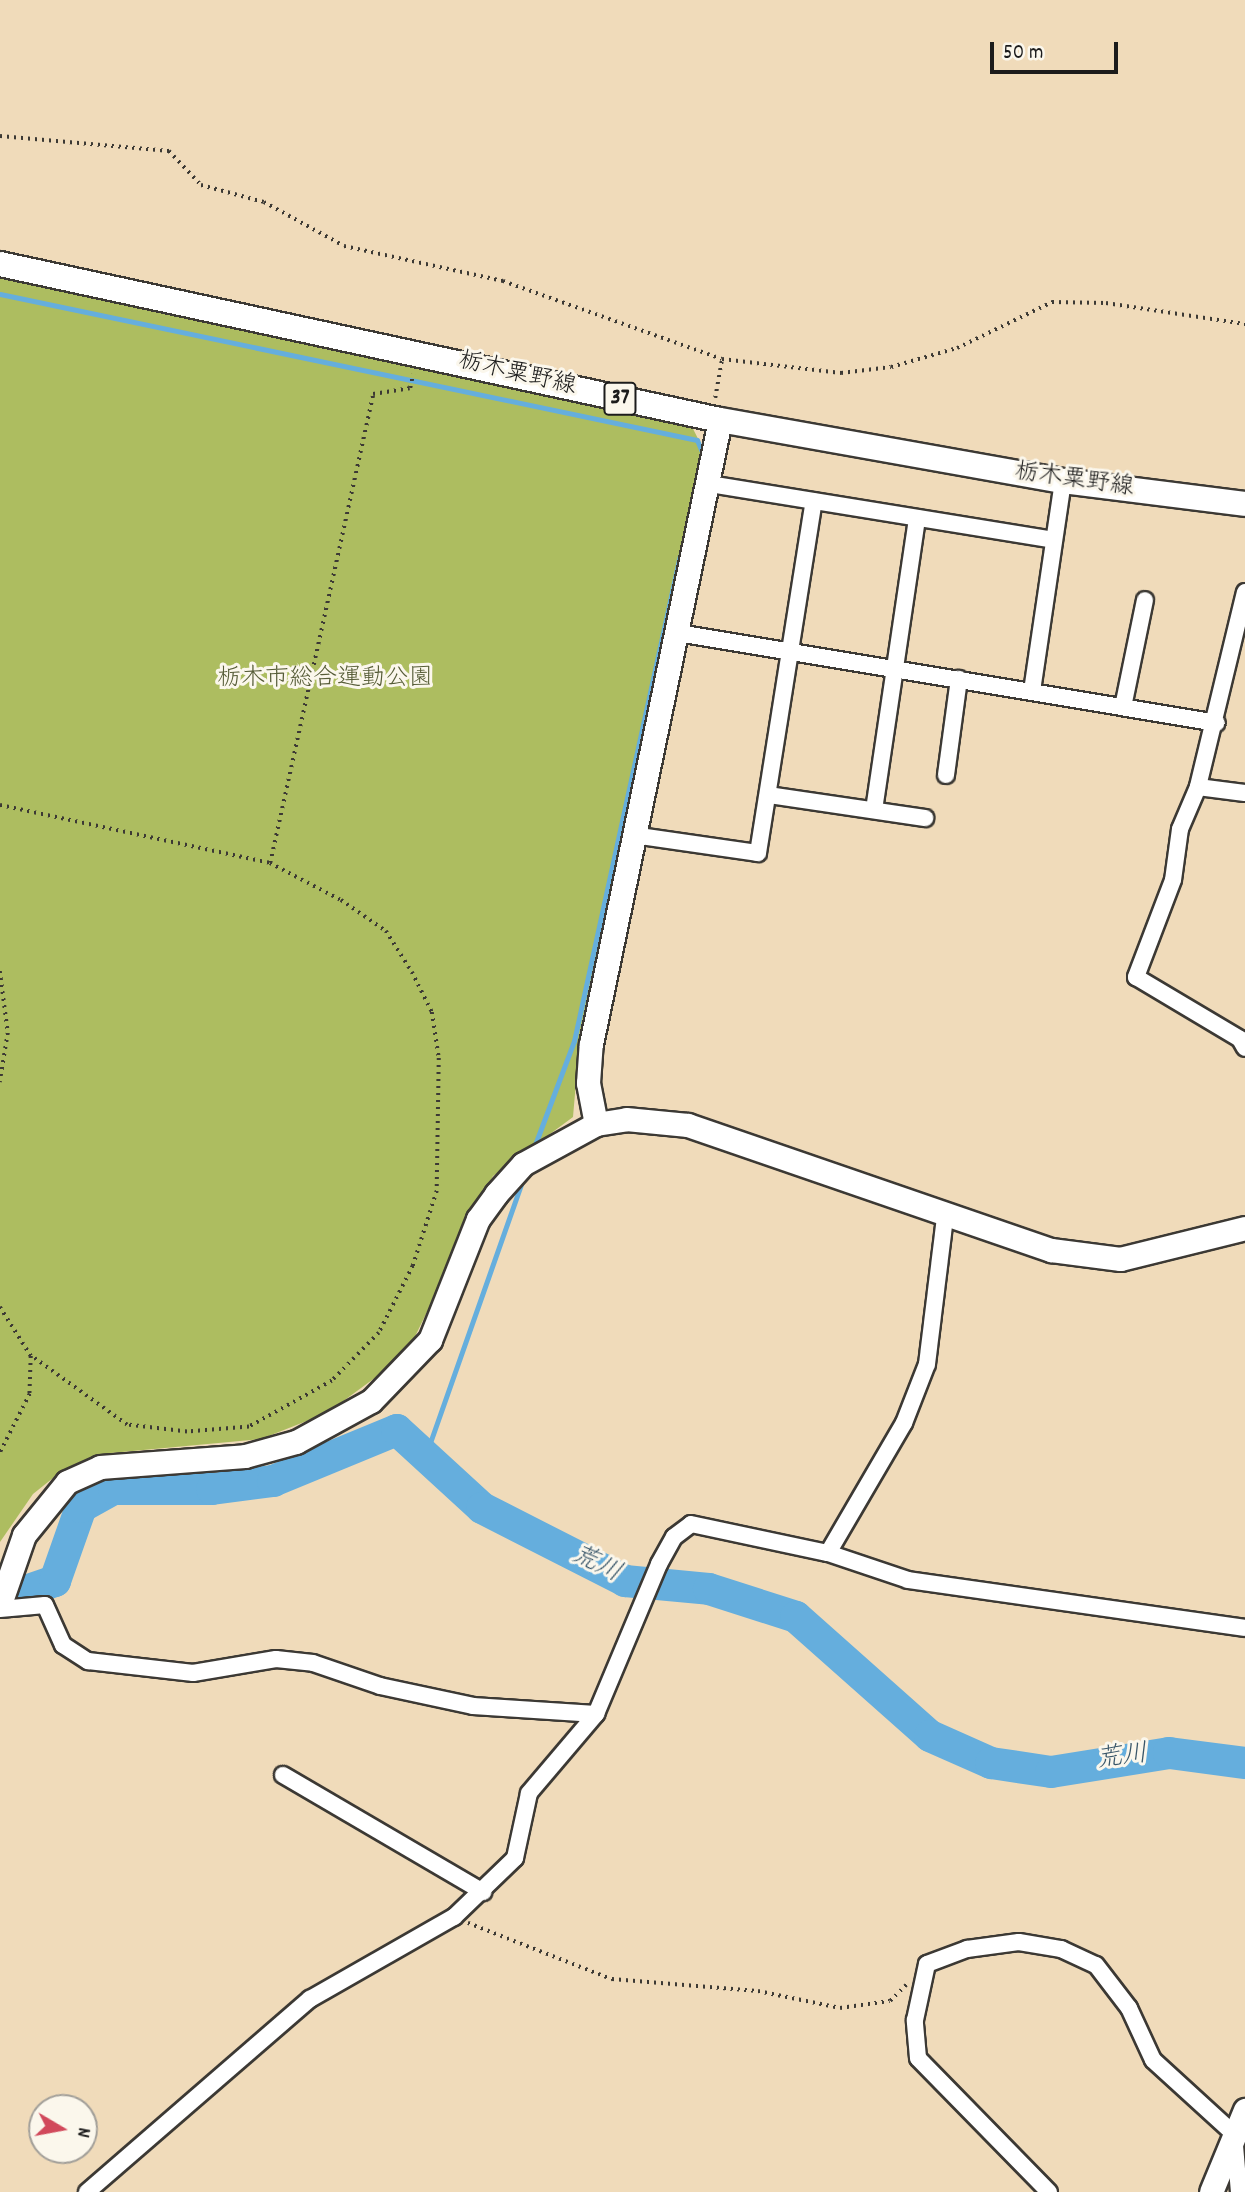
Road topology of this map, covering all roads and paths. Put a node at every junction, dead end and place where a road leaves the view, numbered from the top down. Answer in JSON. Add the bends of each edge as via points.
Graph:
{"nodes":[{"id":1,"x":0,"y":136,"type":"edge"},
{"id":2,"x":0,"y":264,"type":"edge"},
{"id":3,"x":1245,"y":324,"type":"edge"},
{"id":4,"x":418,"y":353,"type":"junction"},
{"id":5,"x":722,"y":359,"type":"junction"},
{"id":6,"x":719,"y":420,"type":"junction"},
{"id":7,"x":1063,"y":481,"type":"junction"},
{"id":8,"x":709,"y":484,"type":"junction"},
{"id":9,"x":814,"y":501,"type":"junction"},
{"id":10,"x":1245,"y":504,"type":"edge"},
{"id":11,"x":917,"y":518,"type":"junction"},
{"id":12,"x":1053,"y":540,"type":"junction"},
{"id":13,"x":1245,"y":592,"type":"edge"},
{"id":14,"x":1144,"y":600,"type":"dead end"},
{"id":15,"x":678,"y":633,"type":"junction"},
{"id":16,"x":794,"y":650,"type":"junction"},
{"id":17,"x":898,"y":668,"type":"junction"},
{"id":18,"x":960,"y":679,"type":"junction"},
{"id":19,"x":1032,"y":691,"type":"junction"},
{"id":20,"x":1124,"y":707,"type":"junction"},
{"id":21,"x":1217,"y":723,"type":"junction"},
{"id":22,"x":946,"y":775,"type":"dead end"},
{"id":23,"x":1198,"y":787,"type":"junction"},
{"id":24,"x":1245,"y":793,"type":"edge"},
{"id":25,"x":769,"y":795,"type":"junction"},
{"id":26,"x":0,"y":805,"type":"edge"},
{"id":27,"x":874,"y":810,"type":"junction"},
{"id":28,"x":925,"y":818,"type":"dead end"},
{"id":29,"x":633,"y":835,"type":"junction"},
{"id":30,"x":270,"y":863,"type":"junction"},
{"id":31,"x":0,"y":971,"type":"edge"},
{"id":32,"x":1245,"y":1048,"type":"edge"},
{"id":33,"x":0,"y":1082,"type":"edge"},
{"id":34,"x":596,"y":1124,"type":"junction"},
{"id":35,"x":946,"y":1216,"type":"junction"},
{"id":36,"x":1245,"y":1228,"type":"edge"},
{"id":37,"x":0,"y":1307,"type":"edge"},
{"id":38,"x":31,"y":1356,"type":"junction"},
{"id":39,"x":0,"y":1453,"type":"edge"},
{"id":40,"x":828,"y":1553,"type":"junction"},
{"id":41,"x":0,"y":1607,"type":"edge"},
{"id":42,"x":1245,"y":1628,"type":"edge"},
{"id":43,"x":596,"y":1714,"type":"junction"},
{"id":44,"x":283,"y":1775,"type":"dead end"},
{"id":45,"x":483,"y":1892,"type":"junction"},
{"id":46,"x":454,"y":1917,"type":"junction"},
{"id":47,"x":927,"y":1964,"type":"junction"},
{"id":48,"x":1245,"y":2110,"type":"edge"},
{"id":49,"x":1234,"y":2134,"type":"junction"},
{"id":50,"x":87,"y":2192,"type":"edge"},
{"id":51,"x":1049,"y":2192,"type":"edge"},
{"id":52,"x":1210,"y":2192,"type":"edge"},
{"id":53,"x":1239,"y":2192,"type":"edge"}],
"edges":[{"from":1,"to":5,"type":"path","via":[[169,151],[201,186],[264,202],[344,246],[503,281]]},
{"from":2,"to":4,"type":"main road","name":"栃木粟野線","number":"37"},
{"from":3,"to":5,"type":"path","via":[[1106,303],[1052,302],[957,348],[891,367],[841,373]]},
{"from":4,"to":6,"type":"main road","name":"栃木粟野線","number":"37"},
{"from":4,"to":30,"type":"path","via":[[410,388],[373,394]]},
{"from":5,"to":6,"type":"path","via":[[714,405]]},
{"from":6,"to":7,"type":"main road","name":"栃木粟野線","number":"37"},
{"from":6,"to":8,"type":"street"},
{"from":7,"to":10,"type":"main road","name":"栃木粟野線","number":"37"},
{"from":7,"to":12,"type":"street"},
{"from":8,"to":9,"type":"street"},
{"from":8,"to":15,"type":"street"},
{"from":9,"to":11,"type":"street"},
{"from":9,"to":16,"type":"street"},
{"from":11,"to":12,"type":"street"},
{"from":11,"to":17,"type":"street"},
{"from":12,"to":19,"type":"street"},
{"from":13,"to":21,"type":"street"},
{"from":14,"to":20,"type":"street"},
{"from":15,"to":16,"type":"street"},
{"from":15,"to":29,"type":"street"},
{"from":16,"to":17,"type":"street"},
{"from":16,"to":25,"type":"street"},
{"from":17,"to":18,"type":"street"},
{"from":17,"to":27,"type":"street"},
{"from":18,"to":19,"type":"street"},
{"from":18,"to":22,"type":"street"},
{"from":19,"to":20,"type":"street"},
{"from":20,"to":21,"type":"street"},
{"from":21,"to":23,"type":"street"},
{"from":23,"to":24,"type":"street"},
{"from":23,"to":32,"type":"street","via":[[1180,829],[1173,880],[1136,977],[1240,1039]]},
{"from":25,"to":27,"type":"street"},
{"from":25,"to":29,"type":"street","via":[[758,853]]},
{"from":26,"to":30,"type":"path"},
{"from":27,"to":28,"type":"street"},
{"from":29,"to":34,"type":"street","via":[[591,1044],[588,1083]]},
{"from":30,"to":38,"type":"path","via":[[387,931],[432,1012],[441,1125],[437,1191],[413,1265],[379,1333],[332,1381],[249,1427],[187,1432],[127,1425]]},
{"from":31,"to":33,"type":"path","via":[[8,1033]]},
{"from":34,"to":35,"type":"street","via":[[626,1119],[688,1125]]},
{"from":34,"to":41,"type":"street","via":[[523,1164],[496,1194],[478,1219],[430,1340],[371,1401],[296,1442],[245,1456],[100,1467],[67,1482],[24,1535]]},
{"from":35,"to":36,"type":"street","via":[[1051,1250],[1120,1259]]},
{"from":35,"to":40,"type":"street","via":[[927,1364],[904,1423]]},
{"from":37,"to":38,"type":"path"},
{"from":38,"to":39,"type":"path","via":[[30,1394]]},
{"from":40,"to":42,"type":"street","via":[[908,1580]]},
{"from":40,"to":43,"type":"street","via":[[691,1524],[674,1537],[659,1564]]},
{"from":41,"to":43,"type":"street","via":[[45,1605],[63,1645],[88,1661],[194,1673],[276,1659],[313,1663],[380,1686],[473,1706]]},
{"from":43,"to":45,"type":"street","via":[[529,1793],[515,1858]]},
{"from":44,"to":45,"type":"street"},
{"from":45,"to":46,"type":"street"},
{"from":46,"to":47,"type":"path","via":[[612,1979],[758,1991],[839,2008],[890,2001]]},
{"from":46,"to":50,"type":"street","via":[[310,1999]]},
{"from":47,"to":49,"type":"street","via":[[967,1949],[1019,1942],[1061,1949],[1096,1965],[1129,2008],[1153,2060]]},
{"from":47,"to":51,"type":"street","via":[[915,2020],[918,2058]]},
{"from":48,"to":49,"type":"street"},
{"from":49,"to":52,"type":"street"},
{"from":49,"to":53,"type":"street"}]}
